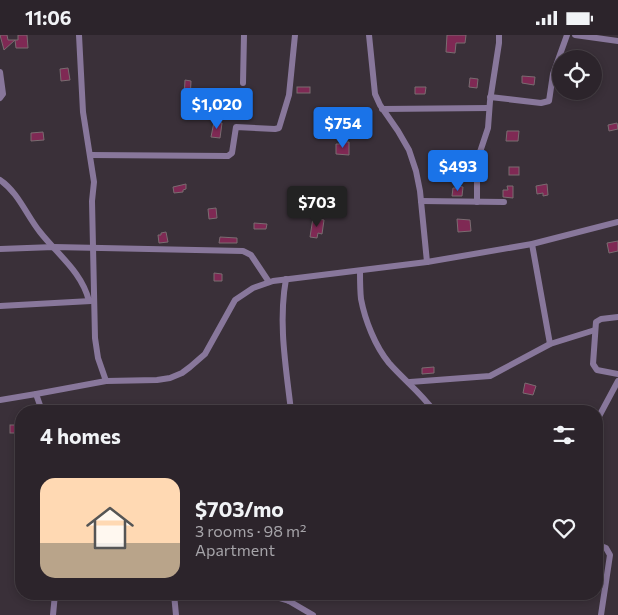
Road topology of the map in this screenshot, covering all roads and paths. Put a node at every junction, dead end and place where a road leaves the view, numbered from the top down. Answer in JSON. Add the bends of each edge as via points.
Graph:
{"nodes":[{"id":1,"x":80,"y":35,"type":"edge"},
{"id":2,"x":244,"y":35,"type":"edge"},
{"id":3,"x":295,"y":35,"type":"edge"},
{"id":4,"x":369,"y":35,"type":"edge"},
{"id":5,"x":498,"y":35,"type":"edge"},
{"id":6,"x":567,"y":35,"type":"edge"},
{"id":7,"x":575,"y":35,"type":"edge"},
{"id":8,"x":618,"y":41,"type":"edge"},
{"id":9,"x":0,"y":72,"type":"edge"},
{"id":10,"x":243,"y":83,"type":"dead end"},
{"id":11,"x":490,"y":97,"type":"junction"},
{"id":12,"x":0,"y":98,"type":"edge"},
{"id":13,"x":489,"y":108,"type":"junction"},
{"id":14,"x":382,"y":109,"type":"junction"},
{"id":15,"x":90,"y":155,"type":"junction"},
{"id":16,"x":0,"y":180,"type":"edge"},
{"id":17,"x":421,"y":201,"type":"junction"},
{"id":18,"x":477,"y":202,"type":"junction"},
{"id":19,"x":504,"y":202,"type":"dead end"},
{"id":20,"x":618,"y":222,"type":"edge"},
{"id":21,"x":532,"y":244,"type":"junction"},
{"id":22,"x":54,"y":247,"type":"junction"},
{"id":23,"x":93,"y":248,"type":"junction"},
{"id":24,"x":0,"y":249,"type":"edge"},
{"id":25,"x":427,"y":262,"type":"junction"},
{"id":26,"x":360,"y":271,"type":"junction"},
{"id":27,"x":286,"y":279,"type":"junction"},
{"id":28,"x":269,"y":282,"type":"junction"},
{"id":29,"x":92,"y":301,"type":"junction"},
{"id":30,"x":0,"y":306,"type":"edge"},
{"id":31,"x":618,"y":317,"type":"edge"},
{"id":32,"x":595,"y":330,"type":"junction"},
{"id":33,"x":550,"y":344,"type":"junction"},
{"id":34,"x":618,"y":374,"type":"edge"},
{"id":35,"x":106,"y":381,"type":"junction"},
{"id":36,"x":618,"y":381,"type":"edge"},
{"id":37,"x":410,"y":382,"type":"junction"},
{"id":38,"x":36,"y":394,"type":"junction"},
{"id":39,"x":0,"y":400,"type":"edge"},
{"id":40,"x":40,"y":405,"type":"edge"},
{"id":41,"x":290,"y":405,"type":"edge"},
{"id":42,"x":430,"y":405,"type":"edge"},
{"id":43,"x":603,"y":409,"type":"edge"},
{"id":44,"x":603,"y":547,"type":"edge"},
{"id":45,"x":54,"y":600,"type":"edge"},
{"id":46,"x":175,"y":600,"type":"edge"},
{"id":47,"x":286,"y":600,"type":"edge"},
{"id":48,"x":289,"y":601,"type":"joint"},
{"id":49,"x":53,"y":615,"type":"edge"},
{"id":50,"x":176,"y":615,"type":"edge"},
{"id":51,"x":313,"y":615,"type":"edge"},
{"id":52,"x":601,"y":615,"type":"edge"}],
"edges":[{"from":1,"to":15,"type":"street","via":[[83,112]]},
{"from":2,"to":10,"type":"street"},
{"from":3,"to":15,"type":"street","via":[[289,95],[279,128],[236,127],[234,148],[228,155]]},
{"from":4,"to":14,"type":"street","via":[[375,94]]},
{"from":5,"to":11,"type":"street"},
{"from":6,"to":11,"type":"street","via":[[553,74],[549,101],[541,103]]},
{"from":7,"to":8,"type":"street"},
{"from":9,"to":12,"type":"street","via":[[3,94]]},
{"from":11,"to":13,"type":"street"},
{"from":13,"to":14,"type":"street"},
{"from":13,"to":18,"type":"street","via":[[488,128],[477,161]]},
{"from":14,"to":17,"type":"street","via":[[409,149]]},
{"from":15,"to":23,"type":"street","via":[[94,182]]},
{"from":16,"to":22,"type":"street"},
{"from":17,"to":18,"type":"street"},
{"from":17,"to":25,"type":"street"},
{"from":18,"to":19,"type":"street"},
{"from":20,"to":21,"type":"street"},
{"from":21,"to":25,"type":"street"},
{"from":21,"to":33,"type":"street"},
{"from":22,"to":23,"type":"street"},
{"from":22,"to":24,"type":"street"},
{"from":22,"to":29,"type":"street","via":[[81,281]]},
{"from":23,"to":28,"type":"street","via":[[243,251],[251,255]]},
{"from":23,"to":29,"type":"street"},
{"from":25,"to":26,"type":"street"},
{"from":26,"to":27,"type":"street"},
{"from":26,"to":37,"type":"street","via":[[361,298],[368,322],[383,354]]},
{"from":27,"to":28,"type":"street"},
{"from":27,"to":41,"type":"street","via":[[283,329]]},
{"from":28,"to":35,"type":"street","via":[[235,300],[210,346],[182,373],[158,380]]},
{"from":29,"to":30,"type":"street"},
{"from":29,"to":35,"type":"street","via":[[96,348]]},
{"from":31,"to":32,"type":"street","via":[[598,321]]},
{"from":32,"to":33,"type":"street"},
{"from":32,"to":34,"type":"street","via":[[594,367]]},
{"from":33,"to":37,"type":"street","via":[[490,376]]},
{"from":35,"to":38,"type":"street"},
{"from":36,"to":43,"type":"street"},
{"from":37,"to":42,"type":"street"},
{"from":38,"to":39,"type":"street"},
{"from":38,"to":40,"type":"street"},
{"from":44,"to":52,"type":"street","via":[[610,555]]},
{"from":45,"to":49,"type":"street"},
{"from":46,"to":50,"type":"street"},
{"from":47,"to":48,"type":"street"},
{"from":48,"to":51,"type":"street"}]}
